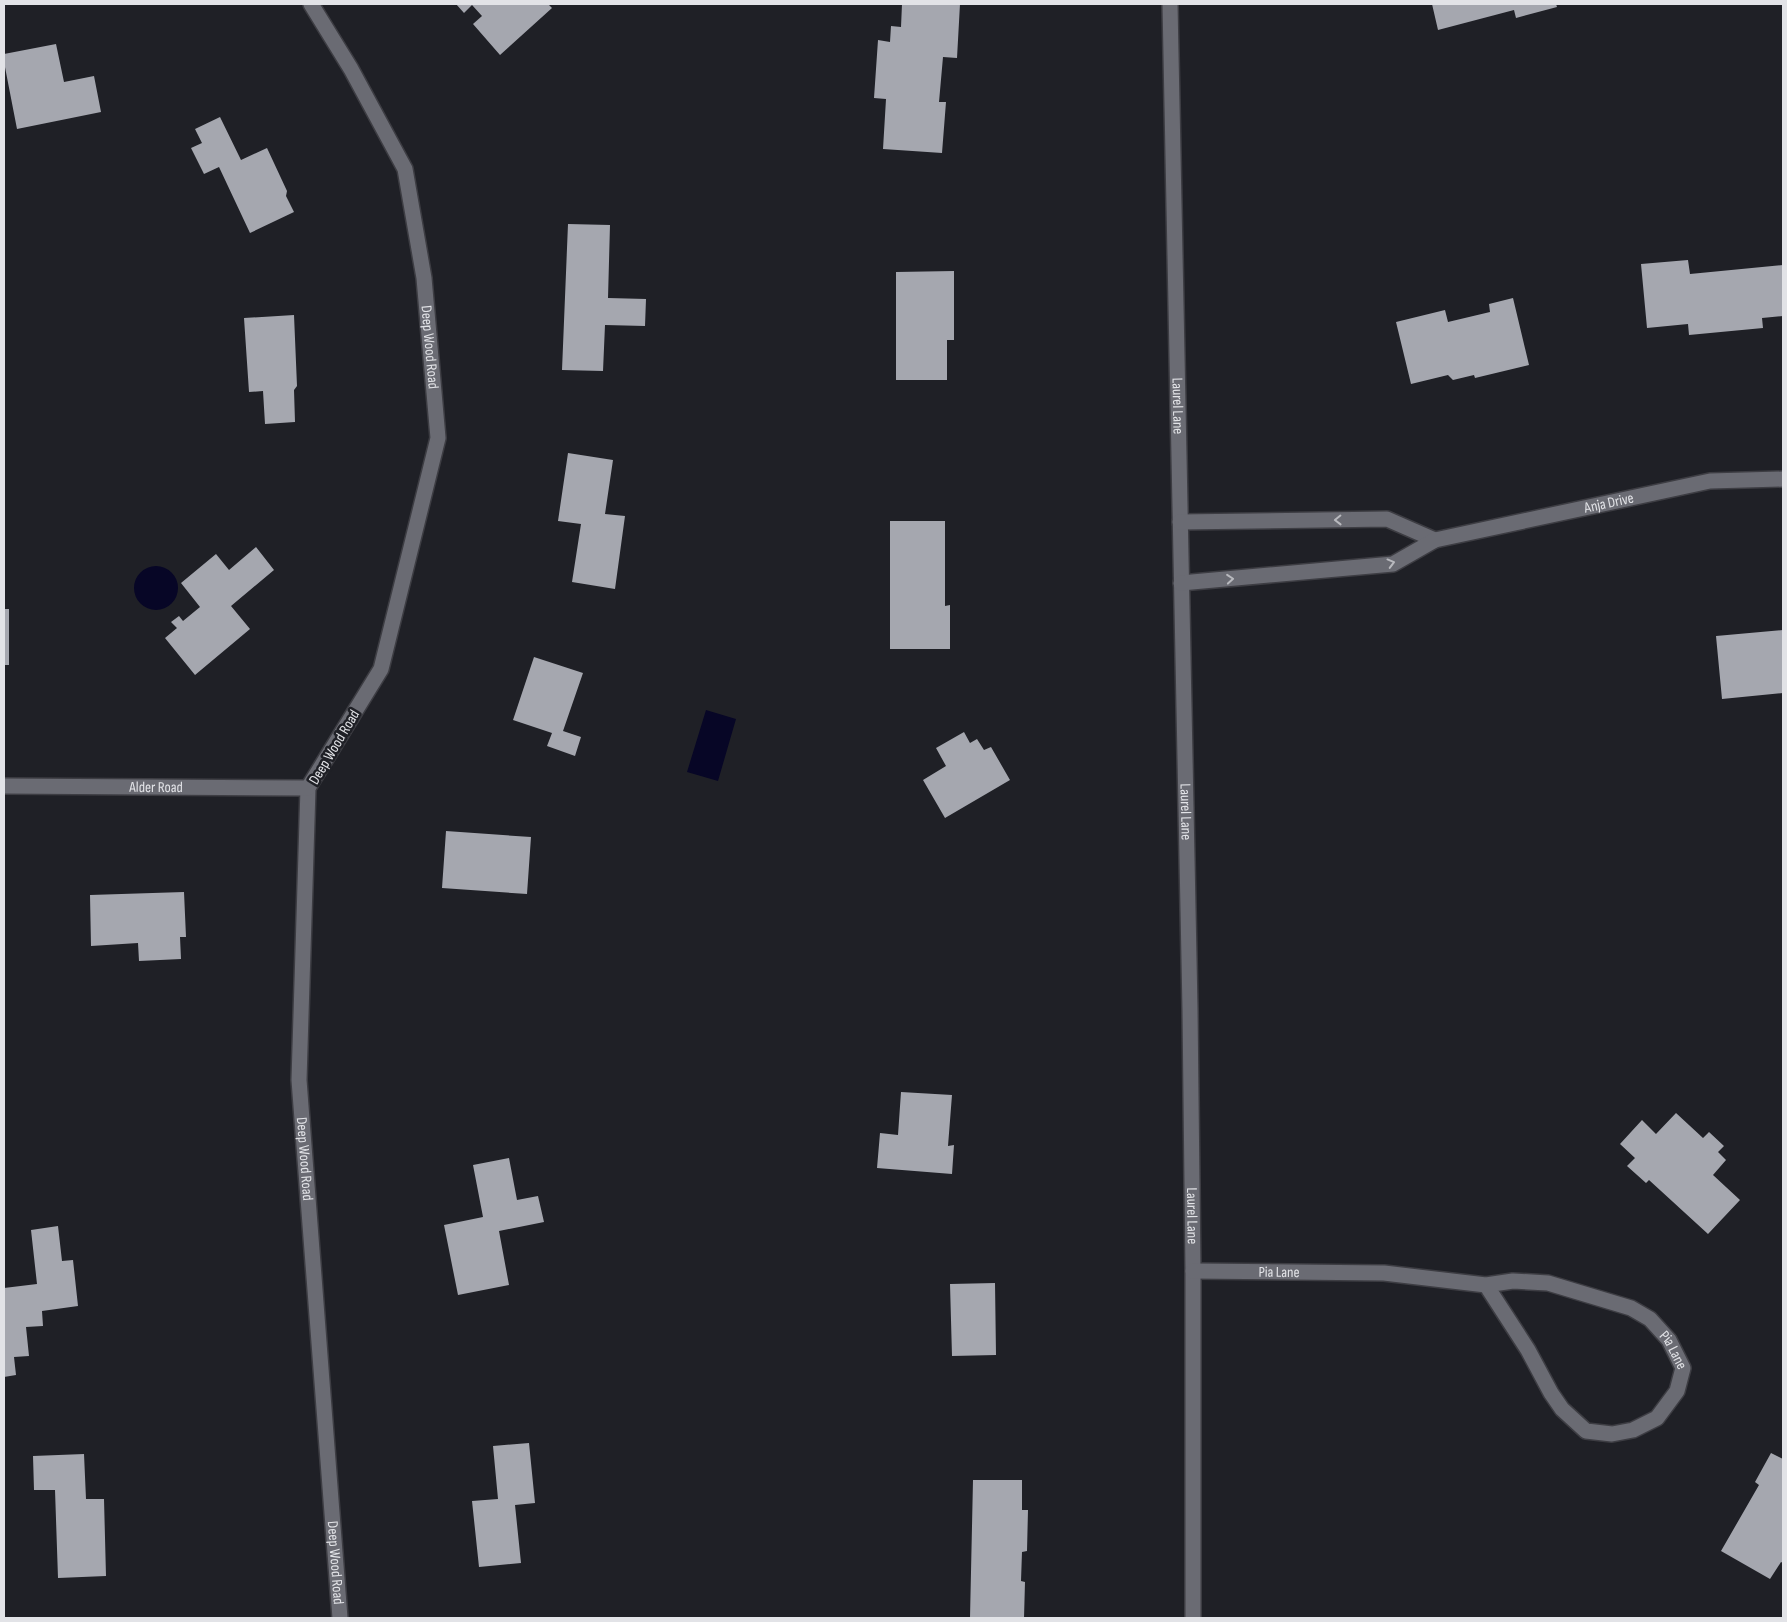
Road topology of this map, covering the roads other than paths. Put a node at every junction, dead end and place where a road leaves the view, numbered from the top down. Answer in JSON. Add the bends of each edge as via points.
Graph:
{"nodes":[{"id":1,"x":311,"y":4,"type":"edge"},
{"id":2,"x":1170,"y":4,"type":"edge"},
{"id":3,"x":1783,"y":479,"type":"edge"},
{"id":4,"x":1180,"y":522,"type":"junction"},
{"id":5,"x":1435,"y":540,"type":"junction"},
{"id":6,"x":1181,"y":583,"type":"junction"},
{"id":7,"x":4,"y":786,"type":"edge"},
{"id":8,"x":308,"y":788,"type":"junction"},
{"id":9,"x":1193,"y":1271,"type":"junction"},
{"id":10,"x":1486,"y":1285,"type":"junction"},
{"id":11,"x":340,"y":1618,"type":"edge"},
{"id":12,"x":1193,"y":1618,"type":"edge"}],
"edges":[{"from":1,"to":8,"type":"street","name":"Deep Wood Road","via":[[351,69],[405,169],[424,278],[438,438],[381,669]]},
{"from":2,"to":4,"type":"street","name":"Laurel Lane"},
{"from":3,"to":5,"type":"street","name":"Anja Drive","via":[[1710,481]]},
{"from":5,"to":4,"type":"street","one_way":true,"via":[[1387,519]]},
{"from":4,"to":6,"type":"street","name":"Laurel Lane"},
{"from":6,"to":5,"type":"street","name":"Anja Drive","one_way":true,"via":[[1393,564]]},
{"from":6,"to":9,"type":"street","name":"Laurel Lane"},
{"from":7,"to":8,"type":"street","name":"Alder Road"},
{"from":8,"to":11,"type":"street","name":"Deep Wood Road","via":[[300,1080]]},
{"from":9,"to":10,"type":"street","name":"Pia Lane","via":[[1384,1273]]},
{"from":9,"to":12,"type":"street","name":"Laurel Lane"},
{"from":10,"to":10,"type":"street","name":"Pia Lane","via":[[1514,1281],[1548,1283],[1631,1308],[1650,1319],[1669,1340],[1682,1368],[1677,1391],[1657,1418],[1632,1430],[1612,1434],[1586,1431],[1562,1409],[1551,1393]]}]}
